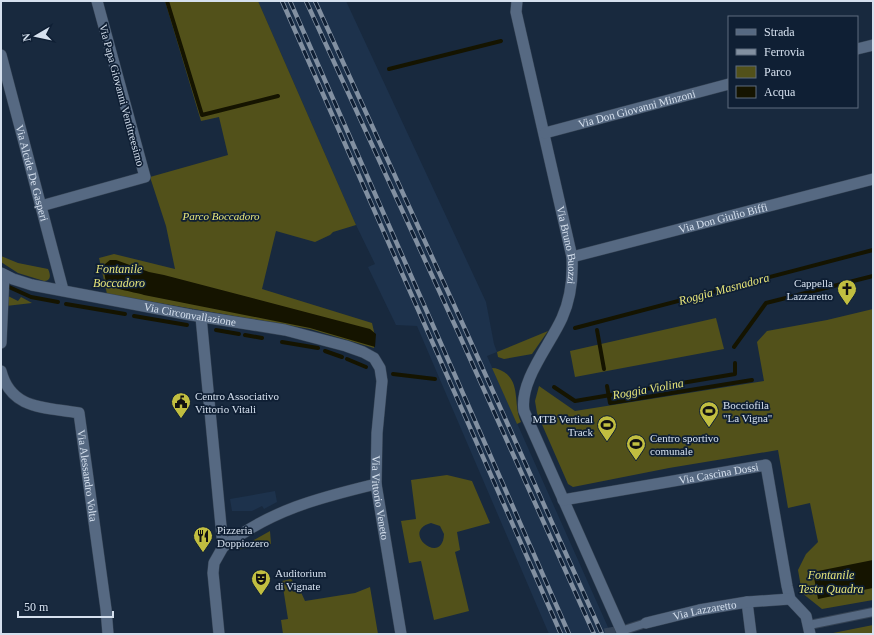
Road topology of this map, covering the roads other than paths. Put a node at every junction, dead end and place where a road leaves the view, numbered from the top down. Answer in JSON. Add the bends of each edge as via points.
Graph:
{"nodes":[{"id":1,"x":97,"y":1,"type":"edge"},
{"id":2,"x":517,"y":1,"type":"edge"},
{"id":3,"x":873,"y":44,"type":"edge"},
{"id":4,"x":858,"y":49,"type":"edge"},
{"id":5,"x":1,"y":55,"type":"edge"},
{"id":6,"x":728,"y":84,"type":"edge"},
{"id":7,"x":545,"y":134,"type":"junction"},
{"id":8,"x":873,"y":179,"type":"edge"},
{"id":9,"x":41,"y":206,"type":"junction"},
{"id":10,"x":572,"y":257,"type":"junction"},
{"id":11,"x":2,"y":274,"type":"edge"},
{"id":12,"x":63,"y":290,"type":"junction"},
{"id":13,"x":201,"y":317,"type":"junction"},
{"id":14,"x":1,"y":343,"type":"edge"},
{"id":15,"x":377,"y":361,"type":"joint"},
{"id":16,"x":1,"y":371,"type":"edge"},
{"id":17,"x":376,"y":484,"type":"junction"},
{"id":18,"x":563,"y":500,"type":"junction"},
{"id":19,"x":223,"y":547,"type":"junction"},
{"id":20,"x":790,"y":598,"type":"junction"},
{"id":21,"x":747,"y":602,"type":"junction"},
{"id":22,"x":873,"y":612,"type":"edge"},
{"id":23,"x":646,"y":623,"type":"joint"},
{"id":24,"x":810,"y":630,"type":"edge"},
{"id":25,"x":622,"y":632,"type":"edge"},
{"id":26,"x":108,"y":634,"type":"edge"},
{"id":27,"x":219,"y":634,"type":"edge"},
{"id":28,"x":401,"y":634,"type":"edge"},
{"id":29,"x":751,"y":634,"type":"edge"}],
"edges":[{"from":1,"to":9,"type":"street","name":"Via Papa Giovanni Ventitreesimo","via":[[145,177]]},
{"from":2,"to":7,"type":"street","name":"Via Bruno Buozzi","via":[[516,12]]},
{"from":3,"to":4,"type":"street"},
{"from":5,"to":9,"type":"street","name":"Via Alcide De Gasperi"},
{"from":6,"to":7,"type":"street","name":"Via Don Giovanni Minzoni"},
{"from":7,"to":10,"type":"street","name":"Via Bruno Buozzi"},
{"from":8,"to":10,"type":"street","name":"Via Don Giulio Biffi"},
{"from":9,"to":12,"type":"street","name":"Via Alcide De Gasperi"},
{"from":10,"to":18,"type":"street","name":"Via Bruno Buozzi","via":[[572,280],[566,308],[527,384],[523,399],[525,415]]},
{"from":11,"to":12,"type":"street","name":"Via Circonvallazione","via":[[27,284]]},
{"from":11,"to":14,"type":"street"},
{"from":12,"to":13,"type":"street","name":"Via Circonvallazione"},
{"from":13,"to":15,"type":"street","name":"Via Circonvallazione","via":[[312,336],[356,349]]},
{"from":13,"to":19,"type":"street"},
{"from":15,"to":17,"type":"street","name":"Via Vittorio Veneto","via":[[382,381]]},
{"from":16,"to":26,"type":"street","name":"Via Alessandro Volta","via":[[7,386],[23,402],[79,413]]},
{"from":17,"to":19,"type":"street","via":[[310,501],[284,511],[257,524]]},
{"from":17,"to":28,"type":"street","name":"Via Vittorio Veneto"},
{"from":18,"to":20,"type":"street","name":"Via Cascina Dossi","via":[[766,466]]},
{"from":18,"to":25,"type":"street","name":"Via Bruno Buozzi"},
{"from":19,"to":27,"type":"street","via":[[214,563],[213,573]]},
{"from":20,"to":21,"type":"street","name":"Via Lazzaretto"},
{"from":20,"to":24,"type":"street","via":[[806,616]]},
{"from":21,"to":23,"type":"street","name":"Via Lazzaretto"},
{"from":21,"to":29,"type":"street"},
{"from":22,"to":24,"type":"street"},
{"from":23,"to":25,"type":"street","name":"Via Lazzaretto"}]}
